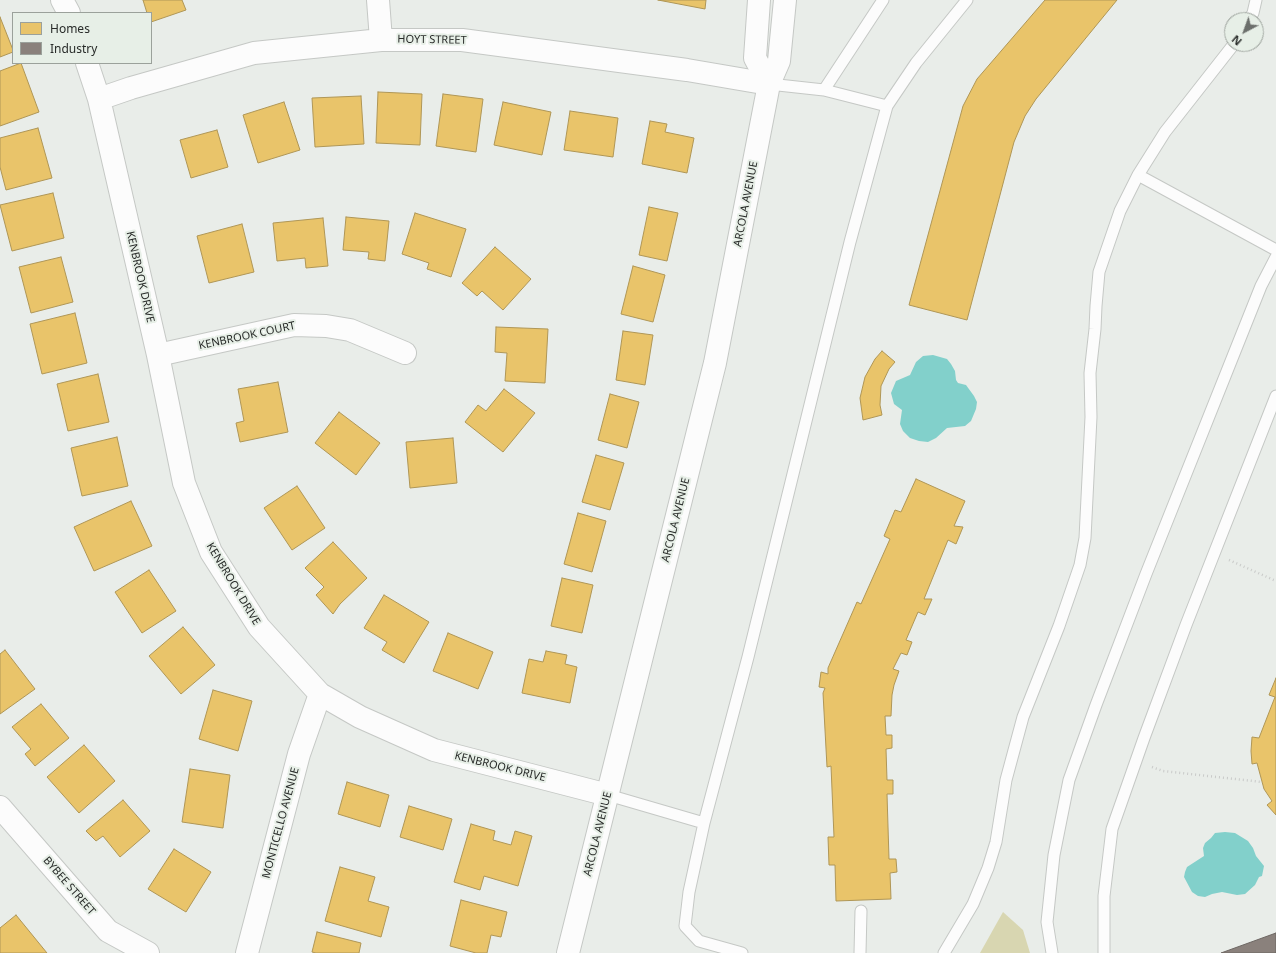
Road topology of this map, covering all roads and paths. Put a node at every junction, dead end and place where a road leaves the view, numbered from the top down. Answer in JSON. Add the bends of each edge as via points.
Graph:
{"nodes":[{"id":1,"x":62,"y":0,"type":"edge"},
{"id":2,"x":378,"y":0,"type":"edge"},
{"id":3,"x":759,"y":0,"type":"edge"},
{"id":4,"x":785,"y":0,"type":"edge"},
{"id":5,"x":883,"y":0,"type":"edge"},
{"id":6,"x":967,"y":0,"type":"edge"},
{"id":7,"x":1256,"y":0,"type":"edge"},
{"id":8,"x":68,"y":12,"type":"edge"},
{"id":9,"x":1253,"y":12,"type":"edge"},
{"id":10,"x":381,"y":40,"type":"junction"},
{"id":11,"x":1228,"y":52,"type":"edge"},
{"id":12,"x":87,"y":64,"type":"edge"},
{"id":13,"x":769,"y":84,"type":"junction"},
{"id":14,"x":824,"y":90,"type":"junction"},
{"id":15,"x":99,"y":99,"type":"junction"},
{"id":16,"x":887,"y":106,"type":"junction"},
{"id":17,"x":1138,"y":175,"type":"junction"},
{"id":18,"x":1276,"y":250,"type":"edge"},
{"id":19,"x":1276,"y":257,"type":"edge"},
{"id":20,"x":405,"y":353,"type":"dead end"},
{"id":21,"x":158,"y":355,"type":"junction"},
{"id":22,"x":1276,"y":396,"type":"edge"},
{"id":23,"x":1241,"y":565,"type":"dead end"},
{"id":24,"x":1276,"y":581,"type":"edge"},
{"id":25,"x":320,"y":694,"type":"junction"},
{"id":26,"x":1163,"y":771,"type":"dead end"},
{"id":27,"x":1262,"y":782,"type":"dead end"},
{"id":28,"x":608,"y":795,"type":"junction"},
{"id":29,"x":0,"y":807,"type":"edge"},
{"id":30,"x":704,"y":823,"type":"junction"},
{"id":31,"x":861,"y":911,"type":"dead end"},
{"id":32,"x":148,"y":953,"type":"edge"},
{"id":33,"x":247,"y":953,"type":"edge"},
{"id":34,"x":568,"y":953,"type":"edge"},
{"id":35,"x":742,"y":953,"type":"edge"},
{"id":36,"x":860,"y":953,"type":"edge"},
{"id":37,"x":944,"y":953,"type":"edge"},
{"id":38,"x":1052,"y":953,"type":"edge"},
{"id":39,"x":1104,"y":953,"type":"edge"}],
"edges":[{"from":1,"to":8,"type":"street"},
{"from":2,"to":10,"type":"street"},
{"from":3,"to":13,"type":"street","via":[[755,58]]},
{"from":4,"to":13,"type":"street","name":"ARCOLA AVENUE","via":[[779,61]]},
{"from":5,"to":14,"type":"lane"},
{"from":6,"to":16,"type":"lane","via":[[916,63]]},
{"from":7,"to":9,"type":"lane"},
{"from":10,"to":13,"type":"street","name":"HOYT STREET","via":[[462,40],[679,69]]},
{"from":10,"to":15,"type":"street","name":"HOYT STREET","via":[[254,53]]},
{"from":11,"to":17,"type":"lane","via":[[1165,132]]},
{"from":12,"to":15,"type":"street","name":"KENBROOK DRIVE"},
{"from":13,"to":14,"type":"lane"},
{"from":13,"to":28,"type":"street","name":"ARCOLA AVENUE","via":[[714,364]]},
{"from":14,"to":16,"type":"lane"},
{"from":15,"to":21,"type":"street","name":"KENBROOK DRIVE"},
{"from":16,"to":30,"type":"lane","via":[[850,242],[748,657]]},
{"from":17,"to":18,"type":"lane"},
{"from":17,"to":37,"type":"lane","via":[[1120,211],[1099,272],[1090,373],[1091,417],[1085,538],[1080,565],[1059,626],[1022,717],[1006,780],[996,842],[988,868],[973,904]]},
{"from":19,"to":38,"type":"lane","via":[[1146,574],[1069,780],[1054,855],[1047,922]]},
{"from":20,"to":21,"type":"street","name":"KENBROOK COURT","via":[[350,330],[294,325]]},
{"from":21,"to":25,"type":"street","name":"KENBROOK DRIVE","via":[[184,484],[211,552],[259,627]]},
{"from":22,"to":39,"type":"lane","via":[[1186,625],[1112,829],[1104,896]]},
{"from":23,"to":24,"type":"path"},
{"from":25,"to":28,"type":"street","name":"KENBROOK DRIVE","via":[[360,717],[434,750]]},
{"from":25,"to":33,"type":"street","name":"MONTICELLO AVENUE","via":[[299,754]]},
{"from":26,"to":27,"type":"path"},
{"from":28,"to":30,"type":"lane"},
{"from":28,"to":34,"type":"street","name":"ARCOLA AVENUE"},
{"from":29,"to":32,"type":"street","name":"BYBEE STREET","via":[[108,931]]},
{"from":30,"to":35,"type":"lane","via":[[689,892],[685,926],[699,941]]},
{"from":31,"to":36,"type":"lane"}]}
